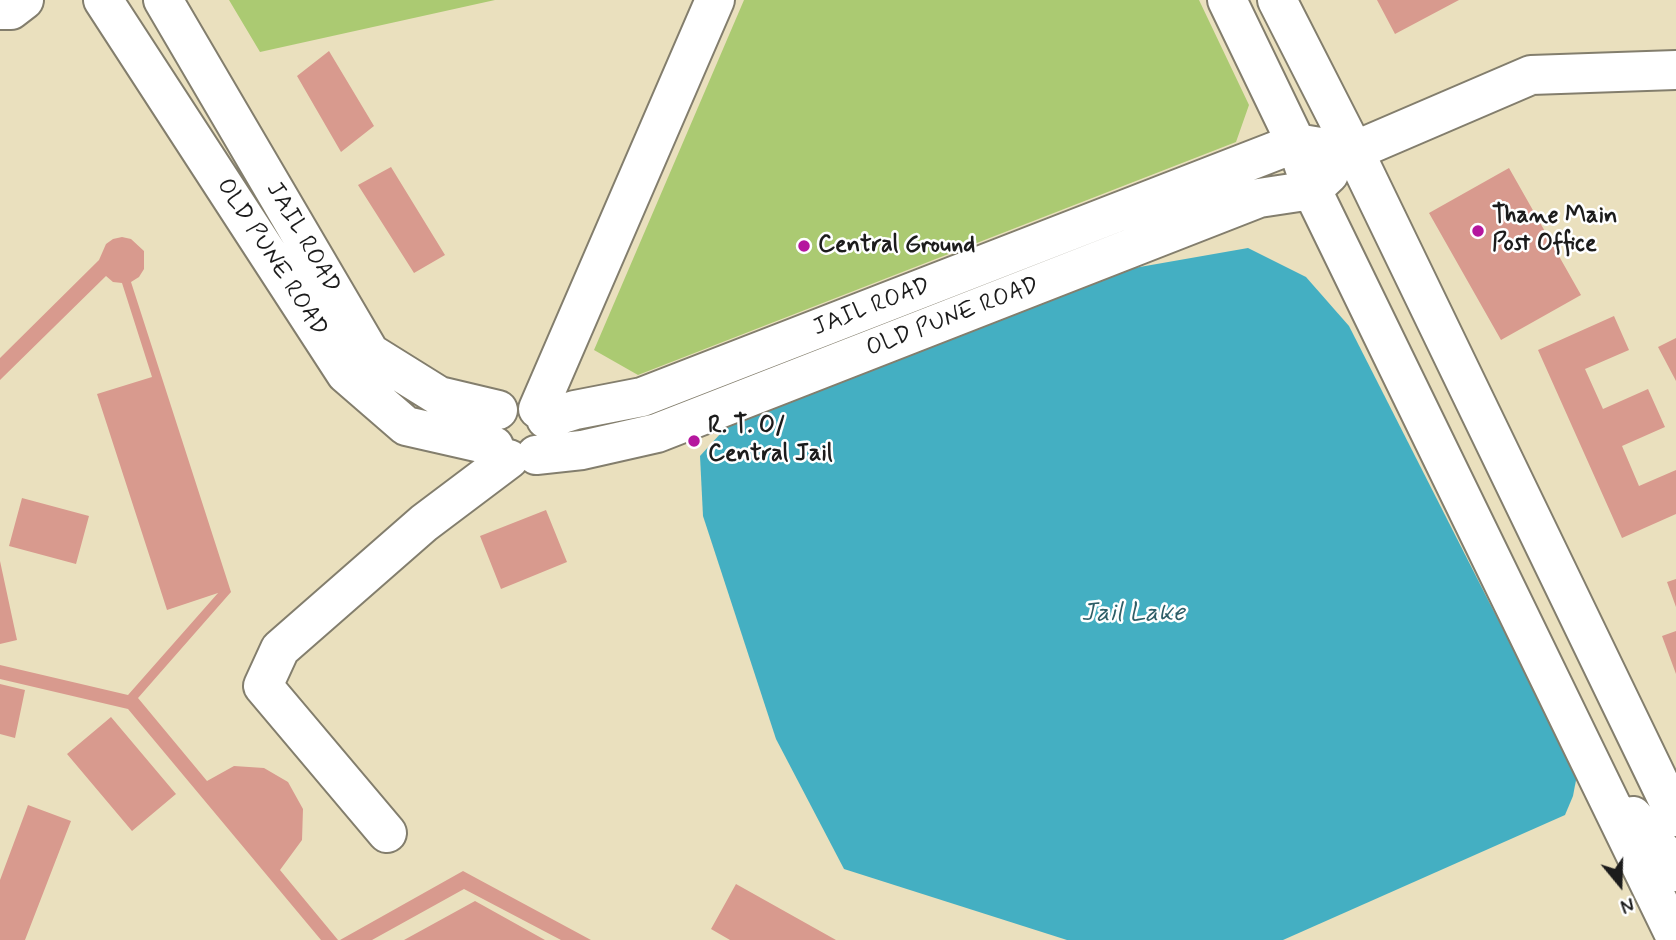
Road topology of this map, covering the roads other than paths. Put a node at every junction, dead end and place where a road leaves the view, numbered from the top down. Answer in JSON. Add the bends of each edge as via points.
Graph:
{"nodes":[{"id":1,"x":24,"y":0,"type":"edge"},
{"id":2,"x":103,"y":0,"type":"edge"},
{"id":3,"x":163,"y":0,"type":"edge"},
{"id":4,"x":715,"y":0,"type":"edge"},
{"id":5,"x":1227,"y":0,"type":"edge"},
{"id":6,"x":1277,"y":0,"type":"edge"},
{"id":7,"x":0,"y":10,"type":"edge"},
{"id":8,"x":1676,"y":71,"type":"edge"},
{"id":9,"x":1296,"y":144,"type":"junction"},
{"id":10,"x":1354,"y":151,"type":"junction"},
{"id":11,"x":1312,"y":190,"type":"junction"},
{"id":12,"x":520,"y":433,"type":"junction"},
{"id":13,"x":1577,"y":733,"type":"junction"},
{"id":14,"x":1676,"y":817,"type":"edge"},
{"id":15,"x":387,"y":833,"type":"dead end"},
{"id":16,"x":1673,"y":867,"type":"edge"},
{"id":17,"x":1676,"y":938,"type":"edge"}],
"edges":[{"from":1,"to":7,"type":"main road"},
{"from":2,"to":12,"type":"main road","name":"OLD PUNE ROAD","via":[[346,374],[406,426]]},
{"from":3,"to":12,"type":"main road","name":"JAIL ROAD","via":[[370,353],[439,396]]},
{"from":4,"to":12,"type":"main road"},
{"from":5,"to":9,"type":"main road"},
{"from":6,"to":10,"type":"main road"},
{"from":8,"to":10,"type":"main road","via":[[1531,75]]},
{"from":9,"to":10,"type":"main road","name":"JAIL ROAD"},
{"from":9,"to":11,"type":"main road"},
{"from":9,"to":12,"type":"main road","name":"JAIL ROAD","via":[[642,397],[575,410]]},
{"from":10,"to":11,"type":"main road"},
{"from":10,"to":14,"type":"main road"},
{"from":11,"to":12,"type":"main road","name":"OLD PUNE ROAD","via":[[1259,198],[657,433],[582,450]]},
{"from":11,"to":13,"type":"main road"},
{"from":12,"to":15,"type":"main road","via":[[280,649],[263,686]]},
{"from":13,"to":16,"type":"main road","via":[[1616,797]]},
{"from":13,"to":17,"type":"main road"}]}
